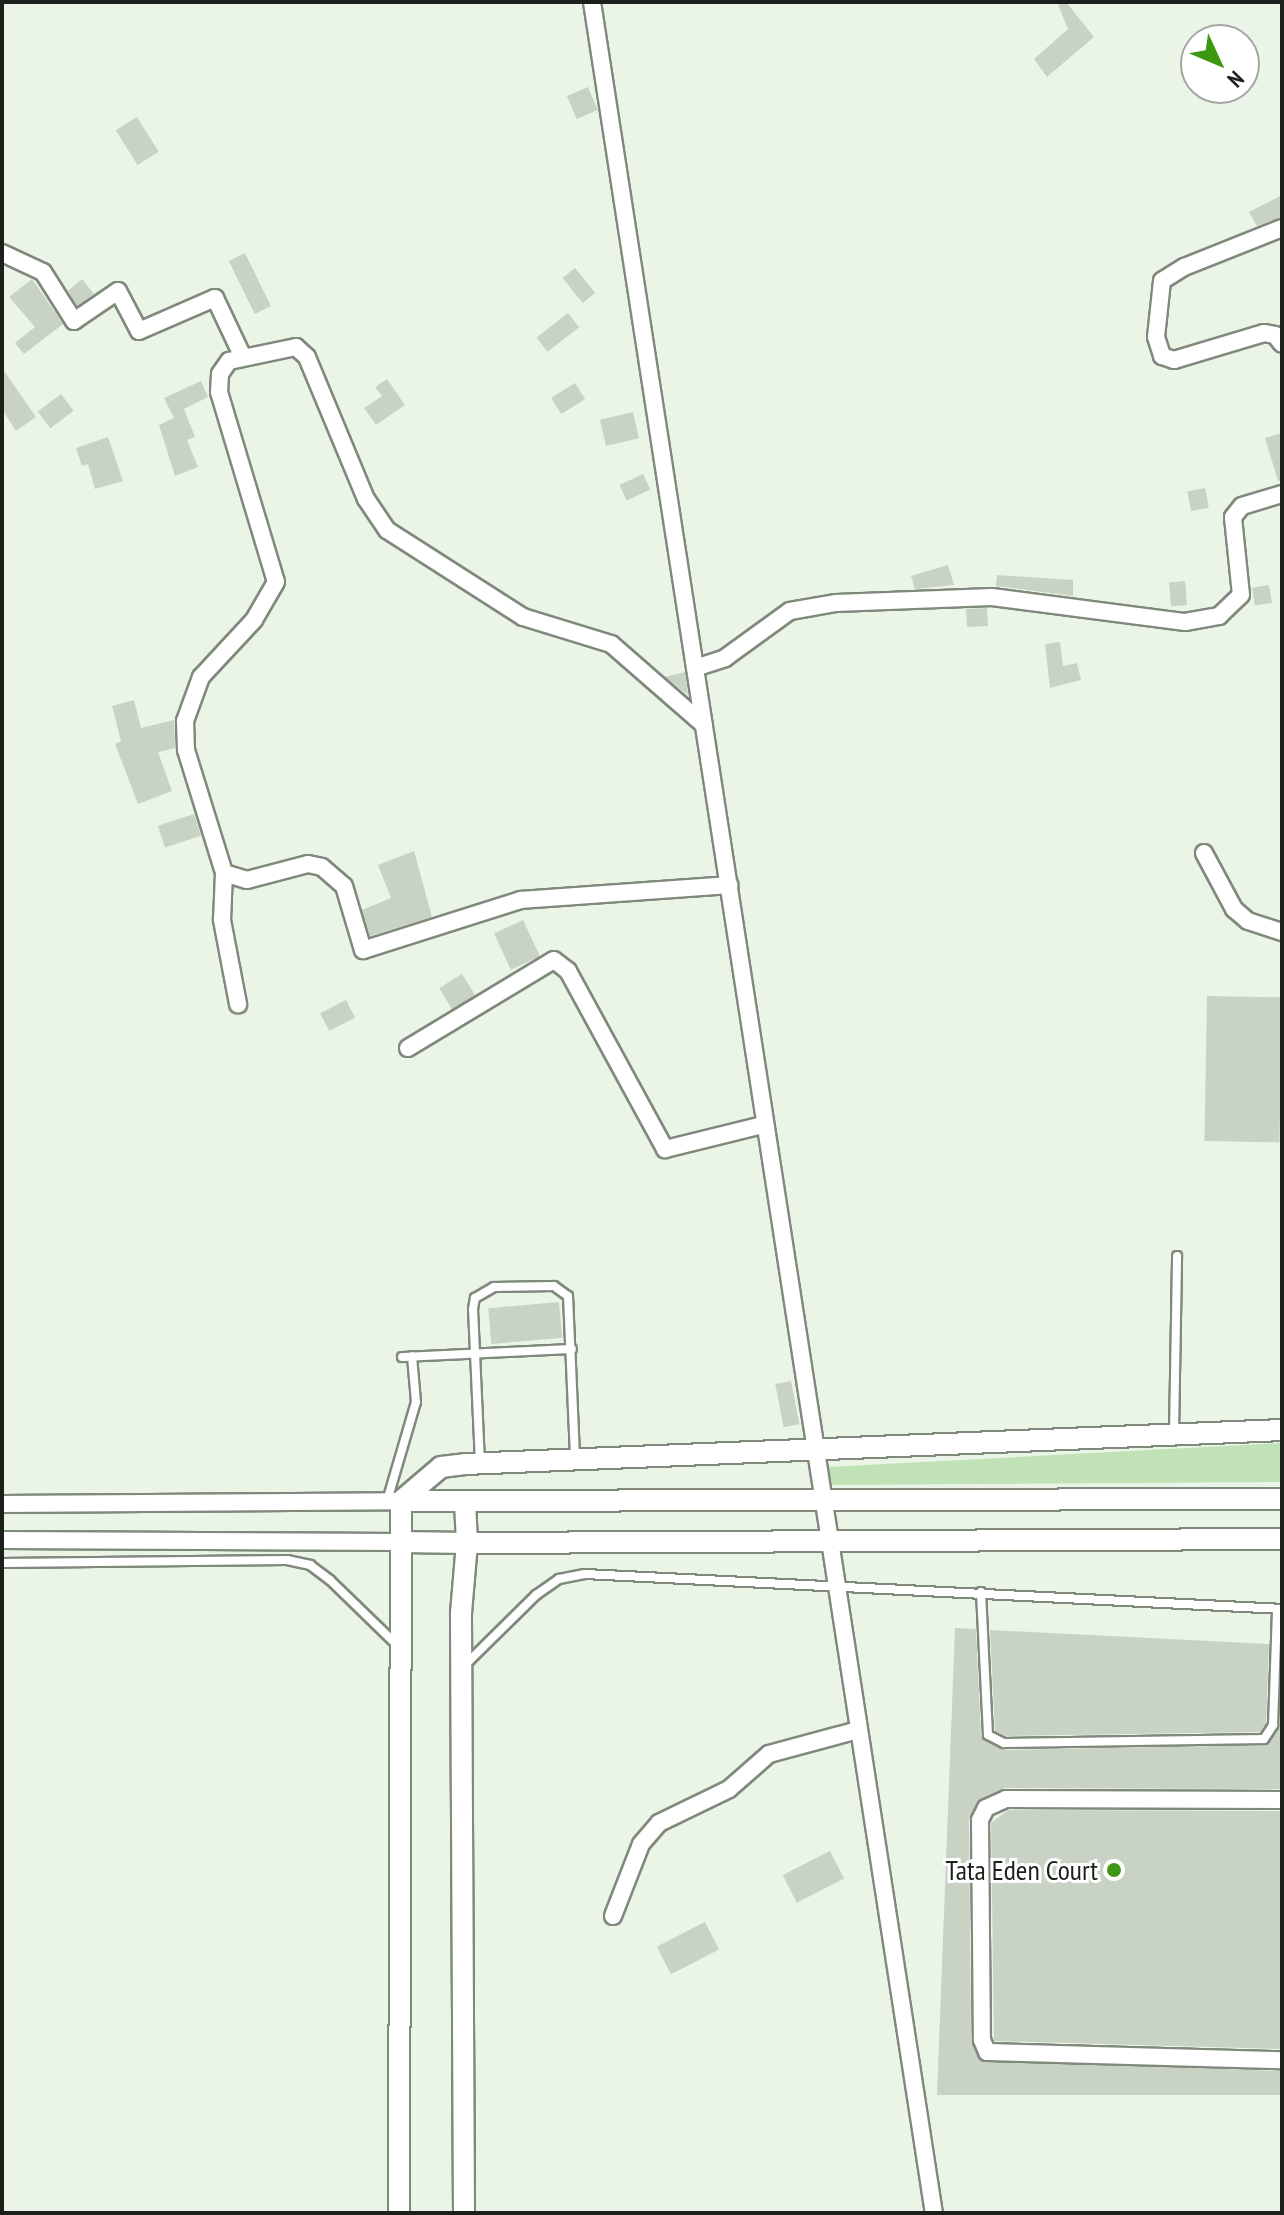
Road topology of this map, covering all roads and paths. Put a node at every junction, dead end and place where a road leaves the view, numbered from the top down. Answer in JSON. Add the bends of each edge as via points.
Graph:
{"nodes":[{"id":1,"x":592,"y":2,"type":"edge"},
{"id":2,"x":1282,"y":228,"type":"edge"},
{"id":3,"x":2,"y":253,"type":"edge"},
{"id":4,"x":1282,"y":344,"type":"edge"},
{"id":5,"x":242,"y":355,"type":"junction"},
{"id":6,"x":1282,"y":494,"type":"edge"},
{"id":7,"x":695,"y":668,"type":"junction"},
{"id":8,"x":704,"y":725,"type":"junction"},
{"id":9,"x":1204,"y":853,"type":"dead end"},
{"id":10,"x":224,"y":873,"type":"junction"},
{"id":11,"x":729,"y":885,"type":"junction"},
{"id":12,"x":1282,"y":932,"type":"edge"},
{"id":13,"x":238,"y":1004,"type":"dead end"},
{"id":14,"x":408,"y":1048,"type":"dead end"},
{"id":15,"x":763,"y":1125,"type":"junction"},
{"id":16,"x":1177,"y":1256,"type":"dead end"},
{"id":17,"x":572,"y":1349,"type":"junction"},
{"id":18,"x":473,"y":1352,"type":"junction"},
{"id":19,"x":1282,"y":1430,"type":"edge"},
{"id":20,"x":1174,"y":1434,"type":"junction"},
{"id":21,"x":812,"y":1451,"type":"junction"},
{"id":22,"x":575,"y":1460,"type":"junction"},
{"id":23,"x":480,"y":1463,"type":"junction"},
{"id":24,"x":1282,"y":1499,"type":"edge"},
{"id":25,"x":820,"y":1500,"type":"junction"},
{"id":26,"x":394,"y":1501,"type":"junction"},
{"id":27,"x":465,"y":1502,"type":"junction"},
{"id":28,"x":2,"y":1504,"type":"edge"},
{"id":29,"x":1282,"y":1539,"type":"edge"},
{"id":30,"x":2,"y":1540,"type":"edge"},
{"id":31,"x":828,"y":1541,"type":"junction"},
{"id":32,"x":401,"y":1542,"type":"junction"},
{"id":33,"x":467,"y":1543,"type":"junction"},
{"id":34,"x":2,"y":1563,"type":"edge"},
{"id":35,"x":837,"y":1590,"type":"junction"},
{"id":36,"x":981,"y":1592,"type":"junction"},
{"id":37,"x":1280,"y":1609,"type":"edge"},
{"id":38,"x":399,"y":1647,"type":"junction"},
{"id":39,"x":462,"y":1668,"type":"junction"},
{"id":40,"x":858,"y":1730,"type":"junction"},
{"id":41,"x":1282,"y":1800,"type":"edge"},
{"id":42,"x":613,"y":1916,"type":"dead end"},
{"id":43,"x":1282,"y":2060,"type":"edge"},
{"id":44,"x":399,"y":2213,"type":"edge"},
{"id":45,"x":464,"y":2213,"type":"edge"},
{"id":46,"x":934,"y":2213,"type":"edge"}],
"edges":[{"from":1,"to":7,"type":"street"},
{"from":2,"to":4,"type":"street","via":[[1162,281],[1156,337],[1162,356],[1174,360],[1264,333],[1275,335]]},
{"from":3,"to":5,"type":"street","via":[[43,272],[74,321],[118,291],[139,331],[215,298]]},
{"from":5,"to":8,"type":"street","via":[[286,346],[307,357],[366,499],[404,544],[523,617],[611,644]]},
{"from":5,"to":10,"type":"street","via":[[220,374],[219,392],[276,582],[254,620],[201,677],[185,721],[186,750]]},
{"from":6,"to":7,"type":"street","via":[[1242,506],[1233,517],[1241,595],[1219,616],[1185,622],[992,597],[836,603],[781,615],[725,658]]},
{"from":7,"to":8,"type":"street"},
{"from":8,"to":11,"type":"street"},
{"from":9,"to":12,"type":"street","via":[[1234,909],[1248,921]]},
{"from":10,"to":11,"type":"street","via":[[247,880],[308,864],[322,867],[344,886],[363,950],[521,900]]},
{"from":10,"to":13,"type":"street","via":[[222,920]]},
{"from":11,"to":15,"type":"street"},
{"from":14,"to":15,"type":"street","via":[[554,960],[568,971],[665,1149]]},
{"from":15,"to":21,"type":"street"},
{"from":16,"to":20,"type":"lane"},
{"from":17,"to":18,"type":"lane"},
{"from":17,"to":18,"type":"lane","via":[[571,1304],[563,1289],[494,1287],[475,1298]]},
{"from":17,"to":22,"type":"lane"},
{"from":18,"to":23,"type":"lane"},
{"from":18,"to":26,"type":"lane","via":[[407,1356],[416,1402]]},
{"from":19,"to":20,"type":"street"},
{"from":20,"to":21,"type":"street"},
{"from":21,"to":22,"type":"street"},
{"from":21,"to":25,"type":"street"},
{"from":22,"to":23,"type":"street"},
{"from":23,"to":26,"type":"street","via":[[441,1467]]},
{"from":24,"to":25,"type":"street"},
{"from":25,"to":27,"type":"street"},
{"from":25,"to":31,"type":"street"},
{"from":26,"to":27,"type":"street"},
{"from":26,"to":28,"type":"street"},
{"from":26,"to":32,"type":"street"},
{"from":27,"to":33,"type":"street"},
{"from":29,"to":31,"type":"street"},
{"from":30,"to":32,"type":"street"},
{"from":31,"to":33,"type":"street"},
{"from":31,"to":35,"type":"street"},
{"from":32,"to":33,"type":"street"},
{"from":32,"to":38,"type":"street"},
{"from":33,"to":39,"type":"street"},
{"from":34,"to":38,"type":"lane","via":[[287,1560],[310,1565],[330,1580]]},
{"from":35,"to":36,"type":"lane"},
{"from":35,"to":39,"type":"lane","via":[[585,1574],[559,1579]]},
{"from":35,"to":40,"type":"street"},
{"from":36,"to":37,"type":"lane"},
{"from":36,"to":37,"type":"lane","via":[[988,1735],[1004,1743],[1264,1739],[1273,1725]]},
{"from":38,"to":44,"type":"street"},
{"from":39,"to":45,"type":"street"},
{"from":40,"to":42,"type":"street","via":[[769,1754],[729,1789],[659,1823],[641,1844]]},
{"from":40,"to":46,"type":"street"},
{"from":41,"to":43,"type":"street","via":[[1006,1799],[986,1808],[980,1820],[982,2040],[987,2052]]}]}
